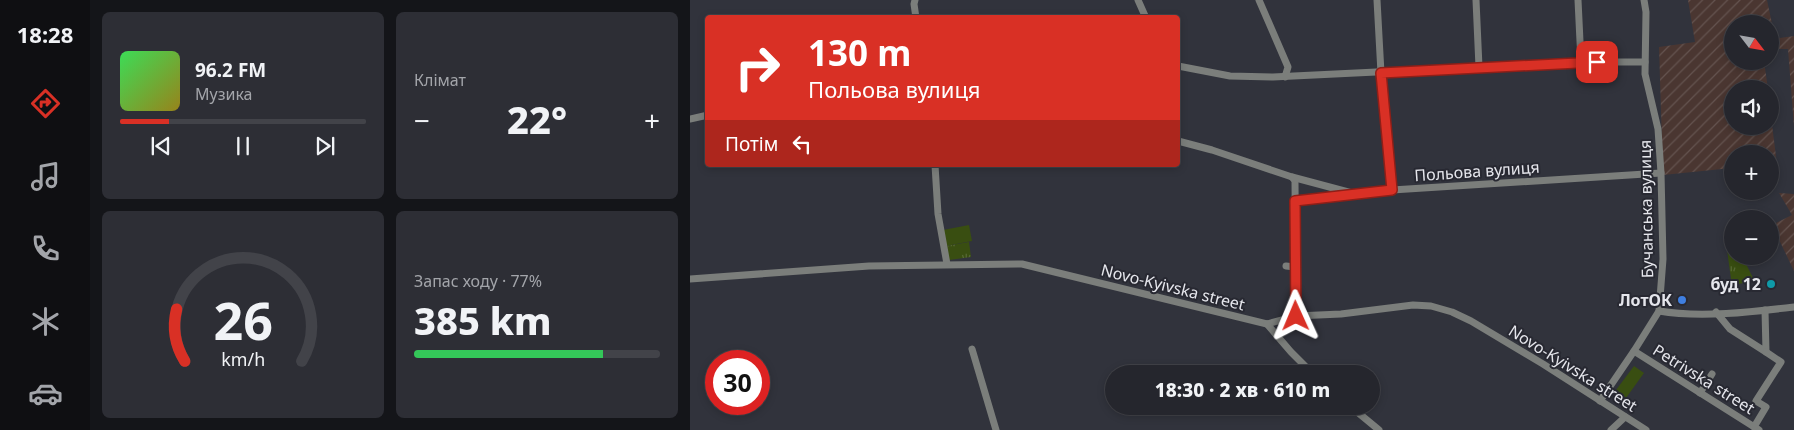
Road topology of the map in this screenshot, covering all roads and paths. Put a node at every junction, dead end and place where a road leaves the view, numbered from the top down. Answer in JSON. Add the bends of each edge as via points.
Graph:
{"nodes":[{"id":1,"x":915,"y":0,"type":"edge"},
{"id":2,"x":1138,"y":0,"type":"edge"},
{"id":3,"x":1259,"y":0,"type":"edge"},
{"id":4,"x":1376,"y":0,"type":"edge"},
{"id":5,"x":1476,"y":0,"type":"edge"},
{"id":6,"x":1578,"y":0,"type":"edge"},
{"id":7,"x":1644,"y":0,"type":"edge"},
{"id":8,"x":916,"y":15,"type":"edge"},
{"id":9,"x":1145,"y":15,"type":"edge"},
{"id":10,"x":1581,"y":62,"type":"junction"},
{"id":11,"x":1645,"y":62,"type":"junction"},
{"id":12,"x":1180,"y":66,"type":"edge"},
{"id":13,"x":1479,"y":67,"type":"junction"},
{"id":14,"x":1381,"y":73,"type":"junction"},
{"id":15,"x":1285,"y":77,"type":"junction"},
{"id":16,"x":705,"y":116,"type":"edge"},
{"id":17,"x":690,"y":119,"type":"edge"},
{"id":18,"x":1180,"y":141,"type":"edge"},
{"id":19,"x":935,"y":167,"type":"edge"},
{"id":20,"x":1661,"y":173,"type":"junction"},
{"id":21,"x":1292,"y":177,"type":"junction"},
{"id":22,"x":1392,"y":190,"type":"junction"},
{"id":23,"x":1357,"y":195,"type":"junction"},
{"id":24,"x":1295,"y":201,"type":"junction"},
{"id":25,"x":947,"y":264,"type":"junction"},
{"id":26,"x":1286,"y":266,"type":"dead end"},
{"id":27,"x":1295,"y":267,"type":"junction"},
{"id":28,"x":690,"y":279,"type":"edge"},
{"id":29,"x":1794,"y":307,"type":"edge"},
{"id":30,"x":1765,"y":310,"type":"junction"},
{"id":31,"x":1659,"y":311,"type":"junction"},
{"id":32,"x":1716,"y":312,"type":"junction"},
{"id":33,"x":1296,"y":316,"type":"junction"},
{"id":34,"x":1267,"y":324,"type":"junction"},
{"id":35,"x":972,"y":349,"type":"dead end"},
{"id":36,"x":1634,"y":351,"type":"junction"},
{"id":37,"x":1766,"y":352,"type":"junction"},
{"id":38,"x":1304,"y":365,"type":"edge"},
{"id":39,"x":1712,"y":374,"type":"dead end"},
{"id":40,"x":1700,"y":393,"type":"junction"},
{"id":41,"x":1600,"y":401,"type":"junction"},
{"id":42,"x":1361,"y":415,"type":"edge"},
{"id":43,"x":1625,"y":417,"type":"junction"},
{"id":44,"x":1756,"y":428,"type":"edge"},
{"id":45,"x":996,"y":430,"type":"edge"},
{"id":46,"x":1379,"y":430,"type":"edge"},
{"id":47,"x":1611,"y":430,"type":"edge"},
{"id":48,"x":1646,"y":430,"type":"edge"}],
"edges":[{"from":1,"to":8,"type":"street"},
{"from":2,"to":9,"type":"street"},
{"from":3,"to":15,"type":"street","via":[[1288,67]]},
{"from":4,"to":14,"type":"street"},
{"from":5,"to":13,"type":"street"},
{"from":6,"to":10,"type":"street"},
{"from":7,"to":11,"type":"street","name":"Бучанська вулиця"},
{"from":10,"to":11,"type":"street"},
{"from":10,"to":13,"type":"street"},
{"from":11,"to":20,"type":"street","name":"Бучанська вулиця","via":[[1658,129]]},
{"from":12,"to":15,"type":"street","via":[[1230,76]]},
{"from":13,"to":14,"type":"street"},
{"from":14,"to":15,"type":"street"},
{"from":14,"to":22,"type":"street"},
{"from":16,"to":17,"type":"street"},
{"from":18,"to":21,"type":"street"},
{"from":19,"to":25,"type":"street","via":[[938,214]]},
{"from":20,"to":22,"type":"street","name":"Польова вулиця"},
{"from":20,"to":31,"type":"street","name":"Бучанська вулиця","via":[[1663,259]]},
{"from":21,"to":23,"type":"street"},
{"from":21,"to":24,"type":"street"},
{"from":22,"to":23,"type":"street","name":"Польова вулиця"},
{"from":23,"to":24,"type":"street","name":"Польова вулиця"},
{"from":24,"to":27,"type":"street"},
{"from":25,"to":28,"type":"street","name":"Novo-Kyivska street","via":[[868,266]]},
{"from":25,"to":34,"type":"street","name":"Novo-Kyivska street","via":[[1022,264]]},
{"from":26,"to":27,"type":"street"},
{"from":27,"to":33,"type":"street"},
{"from":29,"to":30,"type":"street"},
{"from":30,"to":32,"type":"street"},
{"from":30,"to":37,"type":"street"},
{"from":31,"to":32,"type":"street","via":[[1677,314]]},
{"from":31,"to":36,"type":"street","name":"Бучанська вулиця"},
{"from":32,"to":37,"type":"street","via":[[1730,329]]},
{"from":33,"to":34,"type":"street","name":"Novo-Kyivska street"},
{"from":33,"to":41,"type":"street","name":"Novo-Kyivska street","via":[[1431,306],[1472,321]]},
{"from":34,"to":38,"type":"street"},
{"from":35,"to":45,"type":"street"},
{"from":36,"to":40,"type":"street","name":"Petrivska street"},
{"from":36,"to":41,"type":"street","name":"Бучанська вулиця"},
{"from":37,"to":44,"type":"street","via":[[1781,362],[1756,401],[1766,407]]},
{"from":39,"to":40,"type":"street"},
{"from":40,"to":44,"type":"street","name":"Petrivska street"},
{"from":41,"to":43,"type":"street","name":"Novo-Kyivska street"},
{"from":42,"to":46,"type":"street"},
{"from":43,"to":47,"type":"street"},
{"from":43,"to":48,"type":"street","name":"Novo-Kyivska street"}]}
